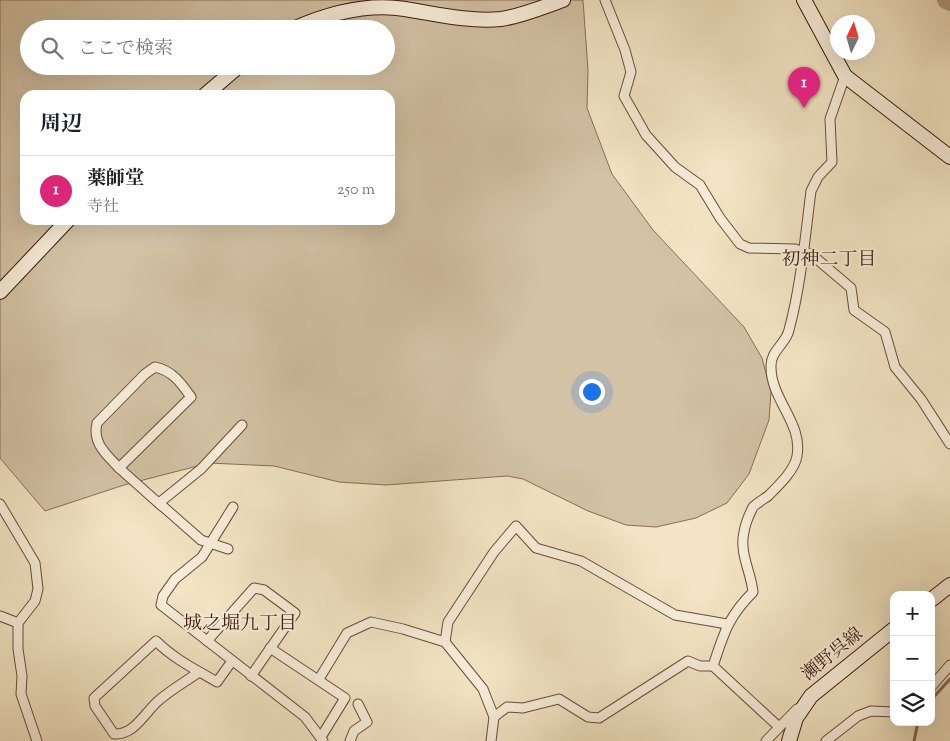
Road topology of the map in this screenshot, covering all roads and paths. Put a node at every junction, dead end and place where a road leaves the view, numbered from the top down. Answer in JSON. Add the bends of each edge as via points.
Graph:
{"nodes":[{"id":1,"x":563,"y":0,"type":"edge"},
{"id":2,"x":605,"y":0,"type":"edge"},
{"id":3,"x":804,"y":0,"type":"edge"},
{"id":4,"x":318,"y":20,"type":"edge"},
{"id":5,"x":228,"y":75,"type":"edge"},
{"id":6,"x":845,"y":76,"type":"junction"},
{"id":7,"x":211,"y":90,"type":"edge"},
{"id":8,"x":950,"y":157,"type":"edge"},
{"id":9,"x":63,"y":225,"type":"edge"},
{"id":10,"x":804,"y":252,"type":"junction"},
{"id":11,"x":0,"y":292,"type":"edge"},
{"id":12,"x":242,"y":425,"type":"dead end"},
{"id":13,"x":950,"y":444,"type":"edge"},
{"id":14,"x":119,"y":468,"type":"junction"},
{"id":15,"x":159,"y":503,"type":"junction"},
{"id":16,"x":0,"y":504,"type":"edge"},
{"id":17,"x":234,"y":507,"type":"dead end"},
{"id":18,"x":210,"y":542,"type":"junction"},
{"id":19,"x":228,"y":549,"type":"dead end"},
{"id":20,"x":950,"y":585,"type":"edge"},
{"id":21,"x":935,"y":597,"type":"edge"},
{"id":22,"x":0,"y":616,"type":"edge"},
{"id":23,"x":18,"y":623,"type":"junction"},
{"id":24,"x":727,"y":624,"type":"junction"},
{"id":25,"x":890,"y":632,"type":"edge"},
{"id":26,"x":207,"y":641,"type":"junction"},
{"id":27,"x":445,"y":642,"type":"junction"},
{"id":28,"x":270,"y":648,"type":"junction"},
{"id":29,"x":232,"y":661,"type":"junction"},
{"id":30,"x":950,"y":665,"type":"edge"},
{"id":31,"x":713,"y":666,"type":"junction"},
{"id":32,"x":199,"y":672,"type":"junction"},
{"id":33,"x":251,"y":676,"type":"junction"},
{"id":34,"x":319,"y":679,"type":"junction"},
{"id":35,"x":935,"y":682,"type":"edge"},
{"id":36,"x":811,"y":696,"type":"junction"},
{"id":37,"x":358,"y":704,"type":"dead end"},
{"id":38,"x":890,"y":712,"type":"edge"},
{"id":39,"x":494,"y":717,"type":"junction"},
{"id":40,"x":779,"y":727,"type":"junction"},
{"id":41,"x":322,"y":739,"type":"edge"},
{"id":42,"x":37,"y":741,"type":"edge"},
{"id":43,"x":350,"y":741,"type":"edge"},
{"id":44,"x":492,"y":741,"type":"edge"},
{"id":45,"x":766,"y":741,"type":"edge"},
{"id":46,"x":789,"y":741,"type":"edge"},
{"id":47,"x":826,"y":741,"type":"edge"}],
"edges":[{"from":1,"to":4,"type":"street","via":[[502,19],[470,19],[371,7]]},
{"from":2,"to":10,"type":"street","via":[[631,72],[624,96],[646,134],[675,167],[700,185],[740,244],[749,248]]},
{"from":3,"to":6,"type":"street"},
{"from":5,"to":7,"type":"street"},
{"from":6,"to":8,"type":"street"},
{"from":6,"to":10,"type":"street","via":[[830,119],[832,162],[818,177],[811,191]]},
{"from":9,"to":11,"type":"street"},
{"from":10,"to":13,"type":"street","via":[[831,269],[851,288],[854,310],[885,332],[894,367],[921,399]]},
{"from":10,"to":24,"type":"street","via":[[788,334],[772,355],[771,367],[779,402],[793,423],[798,440],[796,463],[769,495],[754,507],[744,532],[743,546],[753,592]]},
{"from":12,"to":15,"type":"street","via":[[201,469]]},
{"from":14,"to":14,"type":"street","via":[[96,439],[97,423],[145,374],[155,367],[166,370],[179,380],[191,397]]},
{"from":14,"to":15,"type":"street","via":[[164,508]]},
{"from":15,"to":18,"type":"street","via":[[189,532]]},
{"from":16,"to":23,"type":"street","via":[[35,563],[38,574],[35,601]]},
{"from":17,"to":18,"type":"street"},
{"from":18,"to":19,"type":"street"},
{"from":18,"to":26,"type":"street","via":[[197,562],[175,579],[161,604]]},
{"from":20,"to":21,"type":"street"},
{"from":22,"to":23,"type":"street"},
{"from":23,"to":42,"type":"street","via":[[21,694]]},
{"from":24,"to":27,"type":"street","via":[[675,615],[581,561],[536,548],[516,526],[494,552],[448,622]]},
{"from":24,"to":31,"type":"street"},
{"from":25,"to":36,"type":"street","name":"瀬野呉線"},
{"from":26,"to":28,"type":"street","via":[[254,588],[264,590],[295,613]]},
{"from":26,"to":29,"type":"street"},
{"from":27,"to":34,"type":"street","via":[[371,622],[347,633]]},
{"from":27,"to":39,"type":"street","via":[[483,689]]},
{"from":28,"to":33,"type":"street"},
{"from":28,"to":34,"type":"street"},
{"from":29,"to":32,"type":"street","via":[[217,682]]},
{"from":29,"to":33,"type":"street"},
{"from":30,"to":35,"type":"street"},
{"from":31,"to":39,"type":"street","via":[[700,666],[688,661],[599,718],[588,717],[559,699],[523,708],[507,707]]},
{"from":31,"to":40,"type":"street"},
{"from":32,"to":32,"type":"street","via":[[120,734],[114,734],[95,706],[94,698],[156,641],[172,656]]},
{"from":33,"to":41,"type":"street","via":[[305,717]]},
{"from":34,"to":41,"type":"street","via":[[345,698]]},
{"from":36,"to":40,"type":"street"},
{"from":36,"to":46,"type":"street","name":"瀬野呉線","via":[[796,718]]},
{"from":37,"to":43,"type":"street","via":[[367,722],[354,731]]},
{"from":38,"to":47,"type":"street","via":[[871,711],[858,716]]},
{"from":39,"to":44,"type":"street"},
{"from":40,"to":45,"type":"street"}]}
